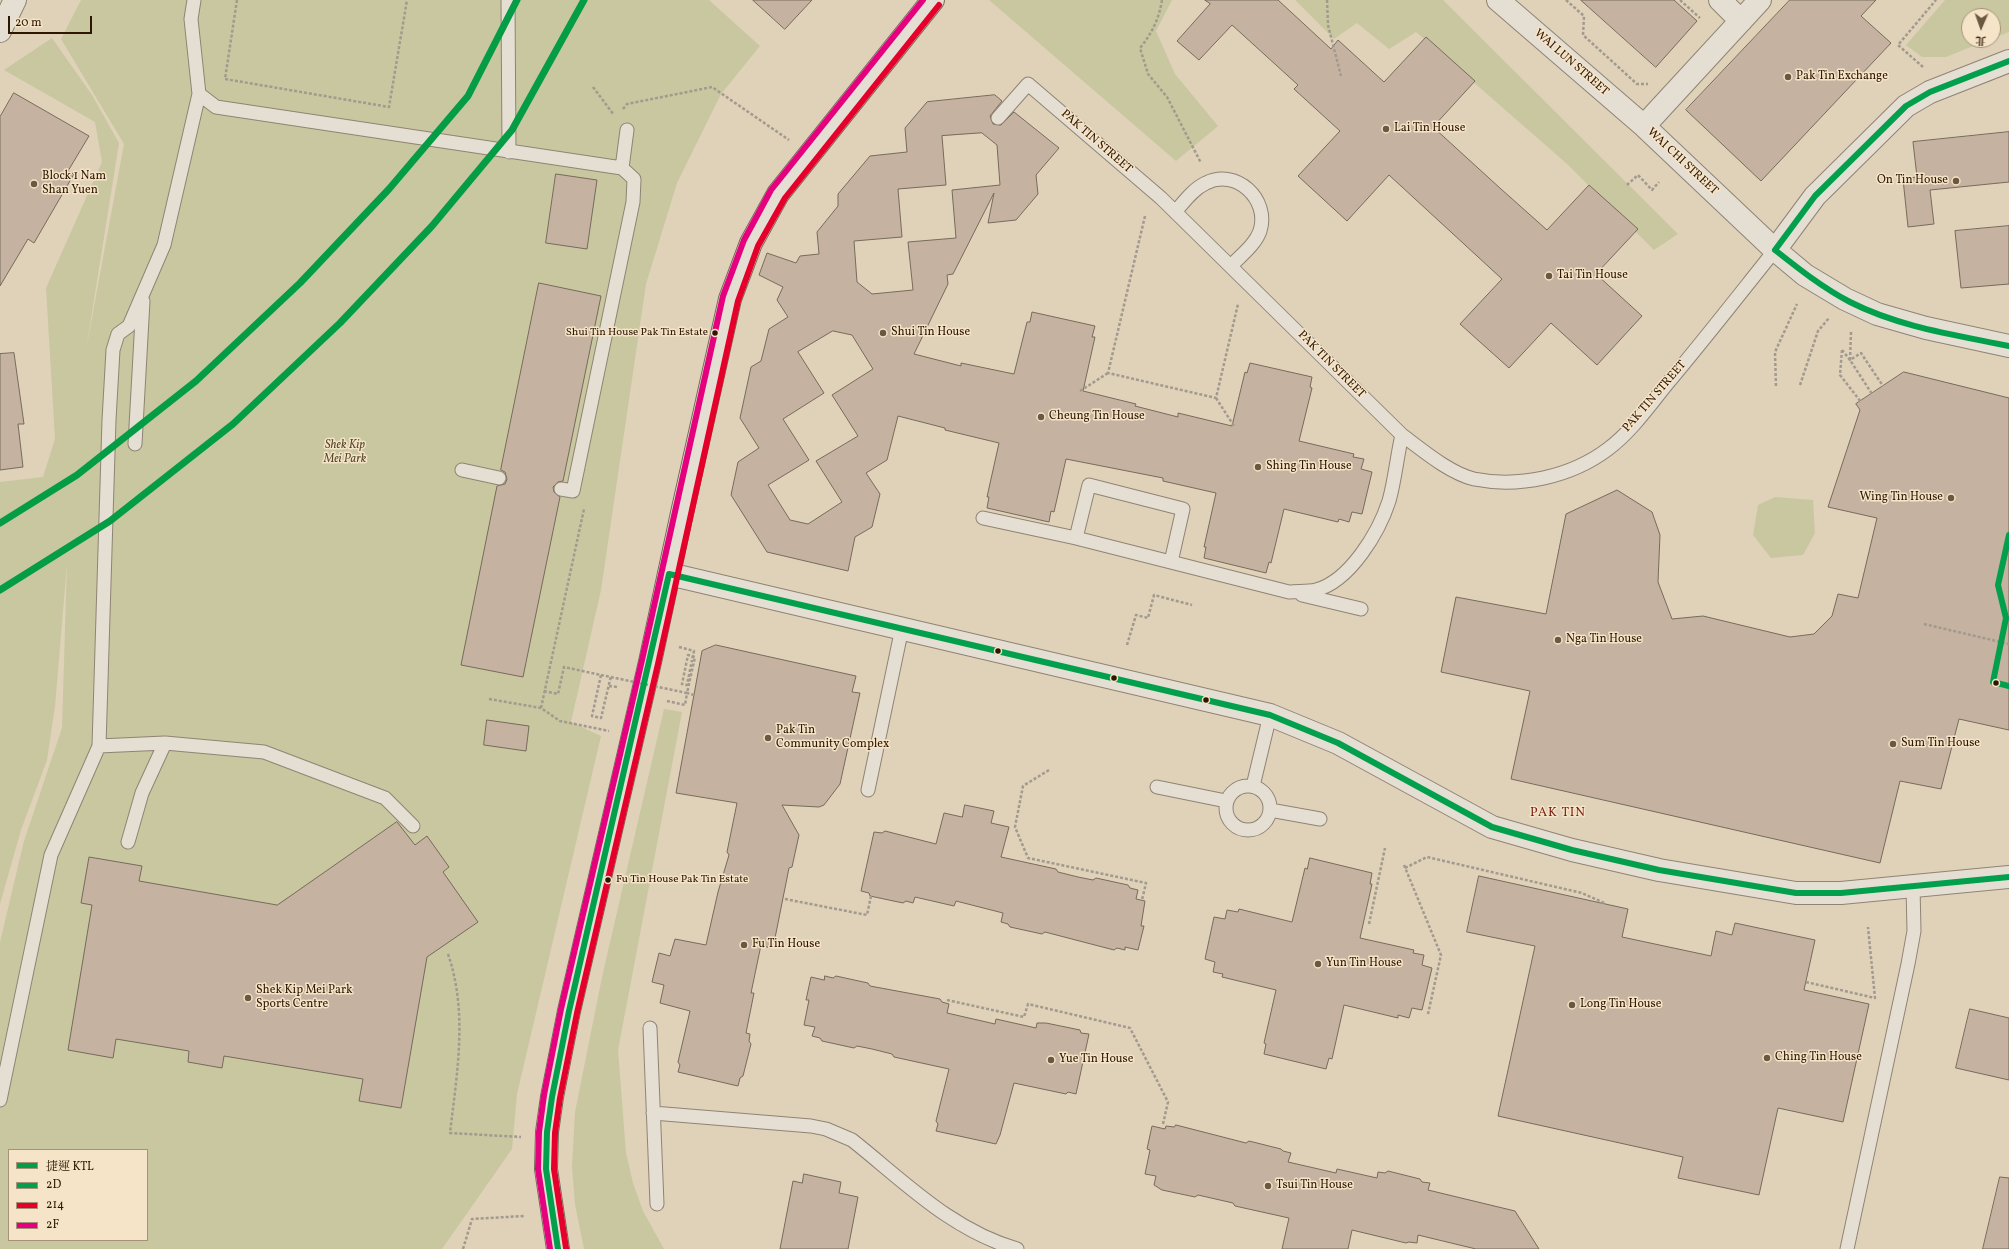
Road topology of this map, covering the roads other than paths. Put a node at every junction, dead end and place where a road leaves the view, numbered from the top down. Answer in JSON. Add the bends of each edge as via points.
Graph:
{"nodes":[{"id":1,"x":15,"y":0,"type":"edge"},
{"id":2,"x":194,"y":0,"type":"edge"},
{"id":3,"x":508,"y":0,"type":"edge"},
{"id":4,"x":933,"y":0,"type":"edge"},
{"id":5,"x":1498,"y":0,"type":"edge"},
{"id":6,"x":1720,"y":0,"type":"edge"},
{"id":7,"x":1760,"y":0,"type":"edge"},
{"id":8,"x":1741,"y":21,"type":"junction"},
{"id":9,"x":0,"y":31,"type":"edge"},
{"id":10,"x":2009,"y":61,"type":"edge"},
{"id":11,"x":199,"y":94,"type":"junction"},
{"id":12,"x":998,"y":118,"type":"dead end"},
{"id":13,"x":1644,"y":126,"type":"junction"},
{"id":14,"x":627,"y":130,"type":"dead end"},
{"id":15,"x":509,"y":152,"type":"junction"},
{"id":16,"x":622,"y":168,"type":"junction"},
{"id":17,"x":1175,"y":212,"type":"junction"},
{"id":18,"x":1775,"y":250,"type":"junction"},
{"id":19,"x":1230,"y":266,"type":"junction"},
{"id":20,"x":143,"y":296,"type":"junction"},
{"id":21,"x":2009,"y":346,"type":"edge"},
{"id":22,"x":1402,"y":435,"type":"junction"},
{"id":23,"x":134,"y":444,"type":"dead end"},
{"id":24,"x":462,"y":470,"type":"dead end"},
{"id":25,"x":499,"y":478,"type":"dead end"},
{"id":26,"x":561,"y":489,"type":"dead end"},
{"id":27,"x":983,"y":518,"type":"dead end"},
{"id":28,"x":1076,"y":538,"type":"junction"},
{"id":29,"x":1171,"y":562,"type":"junction"},
{"id":30,"x":670,"y":574,"type":"junction"},
{"id":31,"x":1289,"y":592,"type":"junction"},
{"id":32,"x":1361,"y":609,"type":"dead end"},
{"id":33,"x":902,"y":628,"type":"junction"},
{"id":34,"x":1270,"y":715,"type":"junction"},
{"id":35,"x":165,"y":743,"type":"junction"},
{"id":36,"x":99,"y":746,"type":"junction"},
{"id":37,"x":1253,"y":786,"type":"junction"},
{"id":38,"x":1157,"y":787,"type":"dead end"},
{"id":39,"x":868,"y":790,"type":"dead end"},
{"id":40,"x":1226,"y":801,"type":"junction"},
{"id":41,"x":1270,"y":810,"type":"junction"},
{"id":42,"x":1320,"y":819,"type":"dead end"},
{"id":43,"x":413,"y":826,"type":"dead end"},
{"id":44,"x":128,"y":842,"type":"dead end"},
{"id":45,"x":2009,"y":877,"type":"edge"},
{"id":46,"x":1914,"y":886,"type":"junction"},
{"id":47,"x":650,"y":1028,"type":"dead end"},
{"id":48,"x":0,"y":1100,"type":"edge"},
{"id":49,"x":653,"y":1113,"type":"junction"},
{"id":50,"x":656,"y":1204,"type":"dead end"},
{"id":51,"x":558,"y":1249,"type":"edge"},
{"id":52,"x":1017,"y":1249,"type":"edge"},
{"id":53,"x":1847,"y":1249,"type":"edge"}],
"edges":[{"from":1,"to":9,"type":"street"},
{"from":2,"to":11,"type":"lane","via":[[191,19]]},
{"from":3,"to":15,"type":"lane"},
{"from":4,"to":30,"type":"street","via":[[778,194],[751,243],[730,299]]},
{"from":5,"to":13,"type":"street","name":"WAI LUN STREET"},
{"from":6,"to":8,"type":"street"},
{"from":7,"to":8,"type":"street","name":"WAI CHI STREET"},
{"from":8,"to":13,"type":"street","name":"WAI CHI STREET"},
{"from":10,"to":18,"type":"street","name":"PAK TIN STREET","via":[[1930,92],[1906,106],[1815,196]]},
{"from":11,"to":15,"type":"lane","via":[[216,107]]},
{"from":11,"to":20,"type":"lane","via":[[164,246]]},
{"from":12,"to":17,"type":"lane","name":"PAK TIN STREET","via":[[1028,84]]},
{"from":13,"to":18,"type":"street","name":"WAI CHI STREET"},
{"from":14,"to":16,"type":"lane"},
{"from":15,"to":16,"type":"lane"},
{"from":16,"to":26,"type":"lane","via":[[634,179],[633,202],[573,492]]},
{"from":17,"to":19,"type":"lane","name":"PAK TIN STREET"},
{"from":17,"to":19,"type":"lane","via":[[1197,188],[1207,182],[1228,179],[1248,188],[1256,197],[1260,208],[1260,231],[1254,242]]},
{"from":18,"to":21,"type":"street","name":"WAI CHI STREET","via":[[1805,275],[1845,299],[1877,314],[1926,328]]},
{"from":18,"to":22,"type":"lane","name":"PAK TIN STREET","via":[[1637,422],[1608,449],[1578,466],[1547,478],[1521,482],[1472,478],[1439,462]]},
{"from":19,"to":22,"type":"lane","name":"PAK TIN STREET"},
{"from":20,"to":23,"type":"lane"},
{"from":20,"to":36,"type":"lane","via":[[129,326],[118,334],[113,350]]},
{"from":22,"to":31,"type":"lane","via":[[1389,500],[1371,541],[1345,572],[1326,586],[1315,590]]},
{"from":24,"to":25,"type":"lane"},
{"from":27,"to":28,"type":"lane"},
{"from":28,"to":29,"type":"lane"},
{"from":28,"to":29,"type":"lane","via":[[1089,485],[1183,509]]},
{"from":29,"to":31,"type":"lane"},
{"from":30,"to":33,"type":"street"},
{"from":30,"to":51,"type":"street","via":[[569,1011],[546,1132],[546,1169]]},
{"from":31,"to":32,"type":"lane"},
{"from":33,"to":34,"type":"street"},
{"from":33,"to":39,"type":"lane"},
{"from":34,"to":37,"type":"lane"},
{"from":34,"to":46,"type":"street","via":[[1338,743],[1492,827],[1572,850],[1659,870],[1796,894],[1841,893]]},
{"from":35,"to":36,"type":"lane"},
{"from":35,"to":43,"type":"lane","via":[[264,752],[385,798]]},
{"from":35,"to":44,"type":"lane","via":[[142,793]]},
{"from":36,"to":48,"type":"lane","via":[[51,855]]},
{"from":37,"to":40,"type":"lane","via":[[1246,785],[1234,790]]},
{"from":37,"to":41,"type":"lane","via":[[1264,792]]},
{"from":38,"to":40,"type":"lane"},
{"from":40,"to":41,"type":"lane","via":[[1230,822],[1243,830],[1258,828],[1268,818]]},
{"from":41,"to":42,"type":"lane"},
{"from":45,"to":46,"type":"street"},
{"from":46,"to":53,"type":"lane","via":[[1914,931],[1908,964]]},
{"from":47,"to":49,"type":"lane"},
{"from":49,"to":50,"type":"lane"},
{"from":49,"to":52,"type":"lane","via":[[812,1126],[840,1134],[852,1140],[923,1199],[960,1225]]}]}
